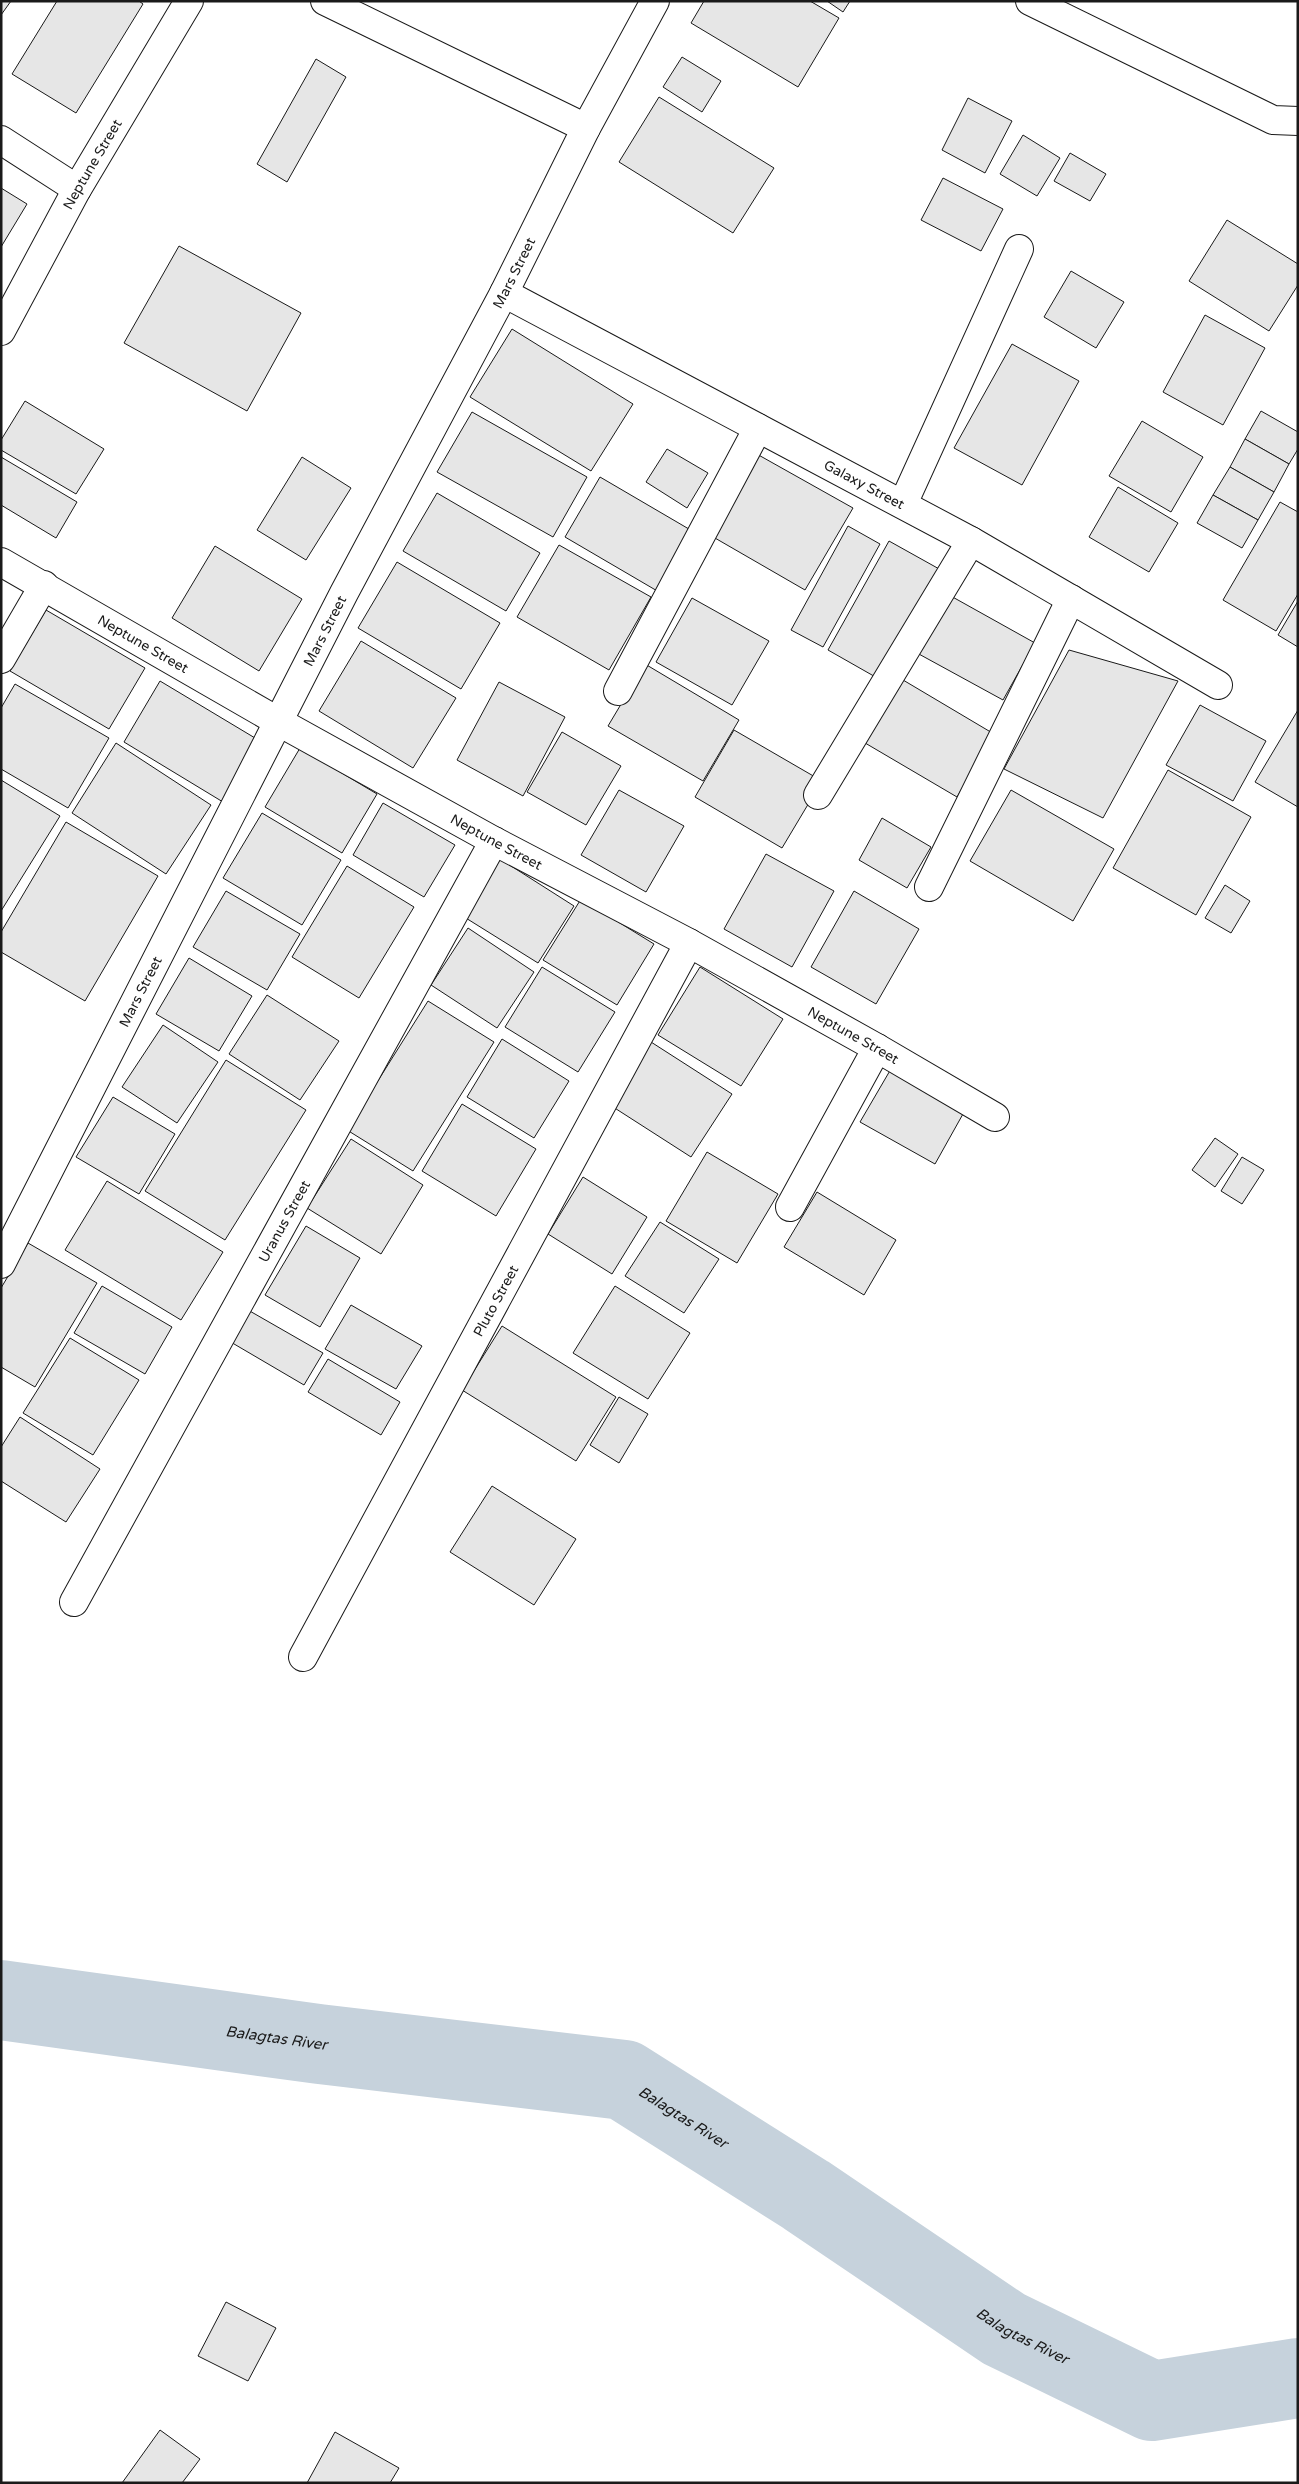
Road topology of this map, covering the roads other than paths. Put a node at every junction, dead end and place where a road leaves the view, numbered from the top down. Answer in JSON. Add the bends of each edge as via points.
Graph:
{"nodes":[{"id":1,"x":189,"y":1,"type":"edge"},
{"id":2,"x":325,"y":1,"type":"edge"},
{"id":3,"x":655,"y":1,"type":"edge"},
{"id":4,"x":1030,"y":1,"type":"edge"},
{"id":5,"x":1298,"y":121,"type":"edge"},
{"id":6,"x":586,"y":128,"type":"junction"},
{"id":7,"x":1,"y":140,"type":"edge"},
{"id":8,"x":77,"y":189,"type":"junction"},
{"id":9,"x":1019,"y":249,"type":"dead end"},
{"id":10,"x":504,"y":293,"type":"junction"},
{"id":11,"x":1,"y":331,"type":"edge"},
{"id":12,"x":758,"y":428,"type":"junction"},
{"id":13,"x":903,"y":504,"type":"junction"},
{"id":14,"x":971,"y":541,"type":"junction"},
{"id":15,"x":1,"y":562,"type":"edge"},
{"id":16,"x":44,"y":585,"type":"junction"},
{"id":17,"x":1071,"y":599,"type":"junction"},
{"id":18,"x":1,"y":659,"type":"edge"},
{"id":19,"x":1218,"y":686,"type":"dead end"},
{"id":20,"x":618,"y":691,"type":"dead end"},
{"id":21,"x":279,"y":722,"type":"junction"},
{"id":22,"x":818,"y":795,"type":"dead end"},
{"id":23,"x":494,"y":841,"type":"junction"},
{"id":24,"x":929,"y":887,"type":"dead end"},
{"id":25,"x":689,"y":943,"type":"junction"},
{"id":26,"x":877,"y":1048,"type":"junction"},
{"id":27,"x":995,"y":1117,"type":"dead end"},
{"id":28,"x":790,"y":1207,"type":"dead end"},
{"id":29,"x":1,"y":1264,"type":"edge"},
{"id":30,"x":74,"y":1602,"type":"dead end"},
{"id":31,"x":304,"y":1657,"type":"dead end"}],
"edges":[{"from":1,"to":8,"type":"street","name":"Neptune Street"},
{"from":2,"to":6,"type":"street"},
{"from":3,"to":6,"type":"street","name":"Mars Street"},
{"from":4,"to":5,"type":"street","via":[[1273,120]]},
{"from":6,"to":10,"type":"street","name":"Mars Street"},
{"from":7,"to":8,"type":"street"},
{"from":8,"to":11,"type":"street","name":"Neptune Street"},
{"from":9,"to":13,"type":"street"},
{"from":10,"to":12,"type":"street","name":"Galaxy Street"},
{"from":10,"to":21,"type":"street","name":"Mars Street"},
{"from":12,"to":13,"type":"street","name":"Galaxy Street"},
{"from":12,"to":20,"type":"street"},
{"from":13,"to":14,"type":"street","name":"Galaxy Street"},
{"from":14,"to":17,"type":"street","name":"Galaxy Street"},
{"from":14,"to":22,"type":"street"},
{"from":15,"to":16,"type":"street","name":"Neptune Street"},
{"from":16,"to":18,"type":"street"},
{"from":16,"to":21,"type":"street","name":"Neptune Street"},
{"from":17,"to":19,"type":"street","name":"Galaxy Street"},
{"from":17,"to":24,"type":"street"},
{"from":21,"to":23,"type":"street","name":"Neptune Street"},
{"from":21,"to":29,"type":"street","name":"Mars Street"},
{"from":23,"to":25,"type":"street","name":"Neptune Street"},
{"from":23,"to":30,"type":"street","name":"Uranus Street"},
{"from":25,"to":26,"type":"street","name":"Neptune Street"},
{"from":25,"to":31,"type":"street","name":"Pluto Street"},
{"from":26,"to":27,"type":"street","name":"Neptune Street"},
{"from":26,"to":28,"type":"street"}]}
